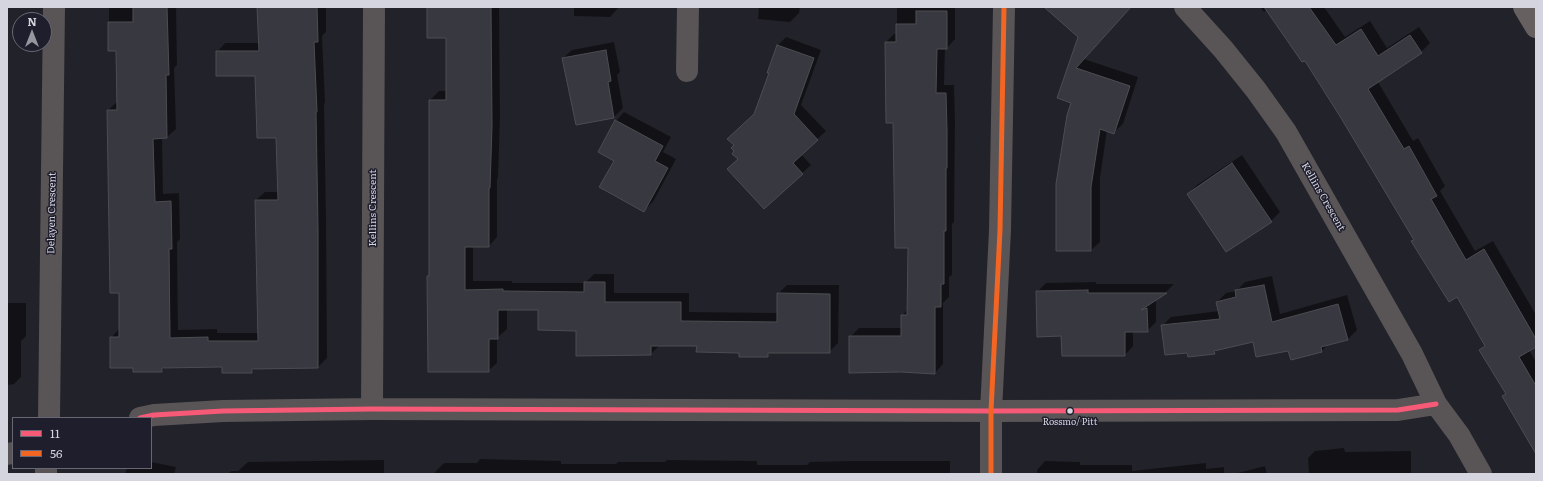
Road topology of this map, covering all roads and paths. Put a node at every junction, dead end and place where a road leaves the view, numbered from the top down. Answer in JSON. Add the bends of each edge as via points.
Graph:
{"nodes":[{"id":1,"x":54,"y":7,"type":"edge"},
{"id":2,"x":374,"y":7,"type":"edge"},
{"id":3,"x":688,"y":7,"type":"edge"},
{"id":4,"x":1004,"y":7,"type":"edge"},
{"id":5,"x":1185,"y":7,"type":"edge"},
{"id":6,"x":1524,"y":7,"type":"edge"},
{"id":7,"x":1536,"y":27,"type":"edge"},
{"id":8,"x":687,"y":71,"type":"dead end"},
{"id":9,"x":1436,"y":404,"type":"junction"},
{"id":10,"x":372,"y":409,"type":"junction"},
{"id":11,"x":991,"y":411,"type":"junction"},
{"id":12,"x":49,"y":417,"type":"edge"},
{"id":13,"x":145,"y":417,"type":"edge"},
{"id":14,"x":991,"y":474,"type":"edge"},
{"id":15,"x":1481,"y":474,"type":"edge"}],
"edges":[{"from":1,"to":12,"type":"street","name":"Delayen Crescent"},
{"from":2,"to":10,"type":"street","name":"Kellins Crescent"},
{"from":3,"to":8,"type":"street"},
{"from":4,"to":11,"type":"street","via":[[1000,230]]},
{"from":5,"to":9,"type":"street","name":"Kellins Crescent","via":[[1223,49],[1286,132],[1412,354]]},
{"from":6,"to":7,"type":"main road"},
{"from":9,"to":11,"type":"street","via":[[1398,410]]},
{"from":9,"to":15,"type":"street","name":"Kellins Crescent","via":[[1459,435]]},
{"from":10,"to":11,"type":"street"},
{"from":10,"to":13,"type":"street","via":[[223,411]]},
{"from":11,"to":14,"type":"street"}]}
